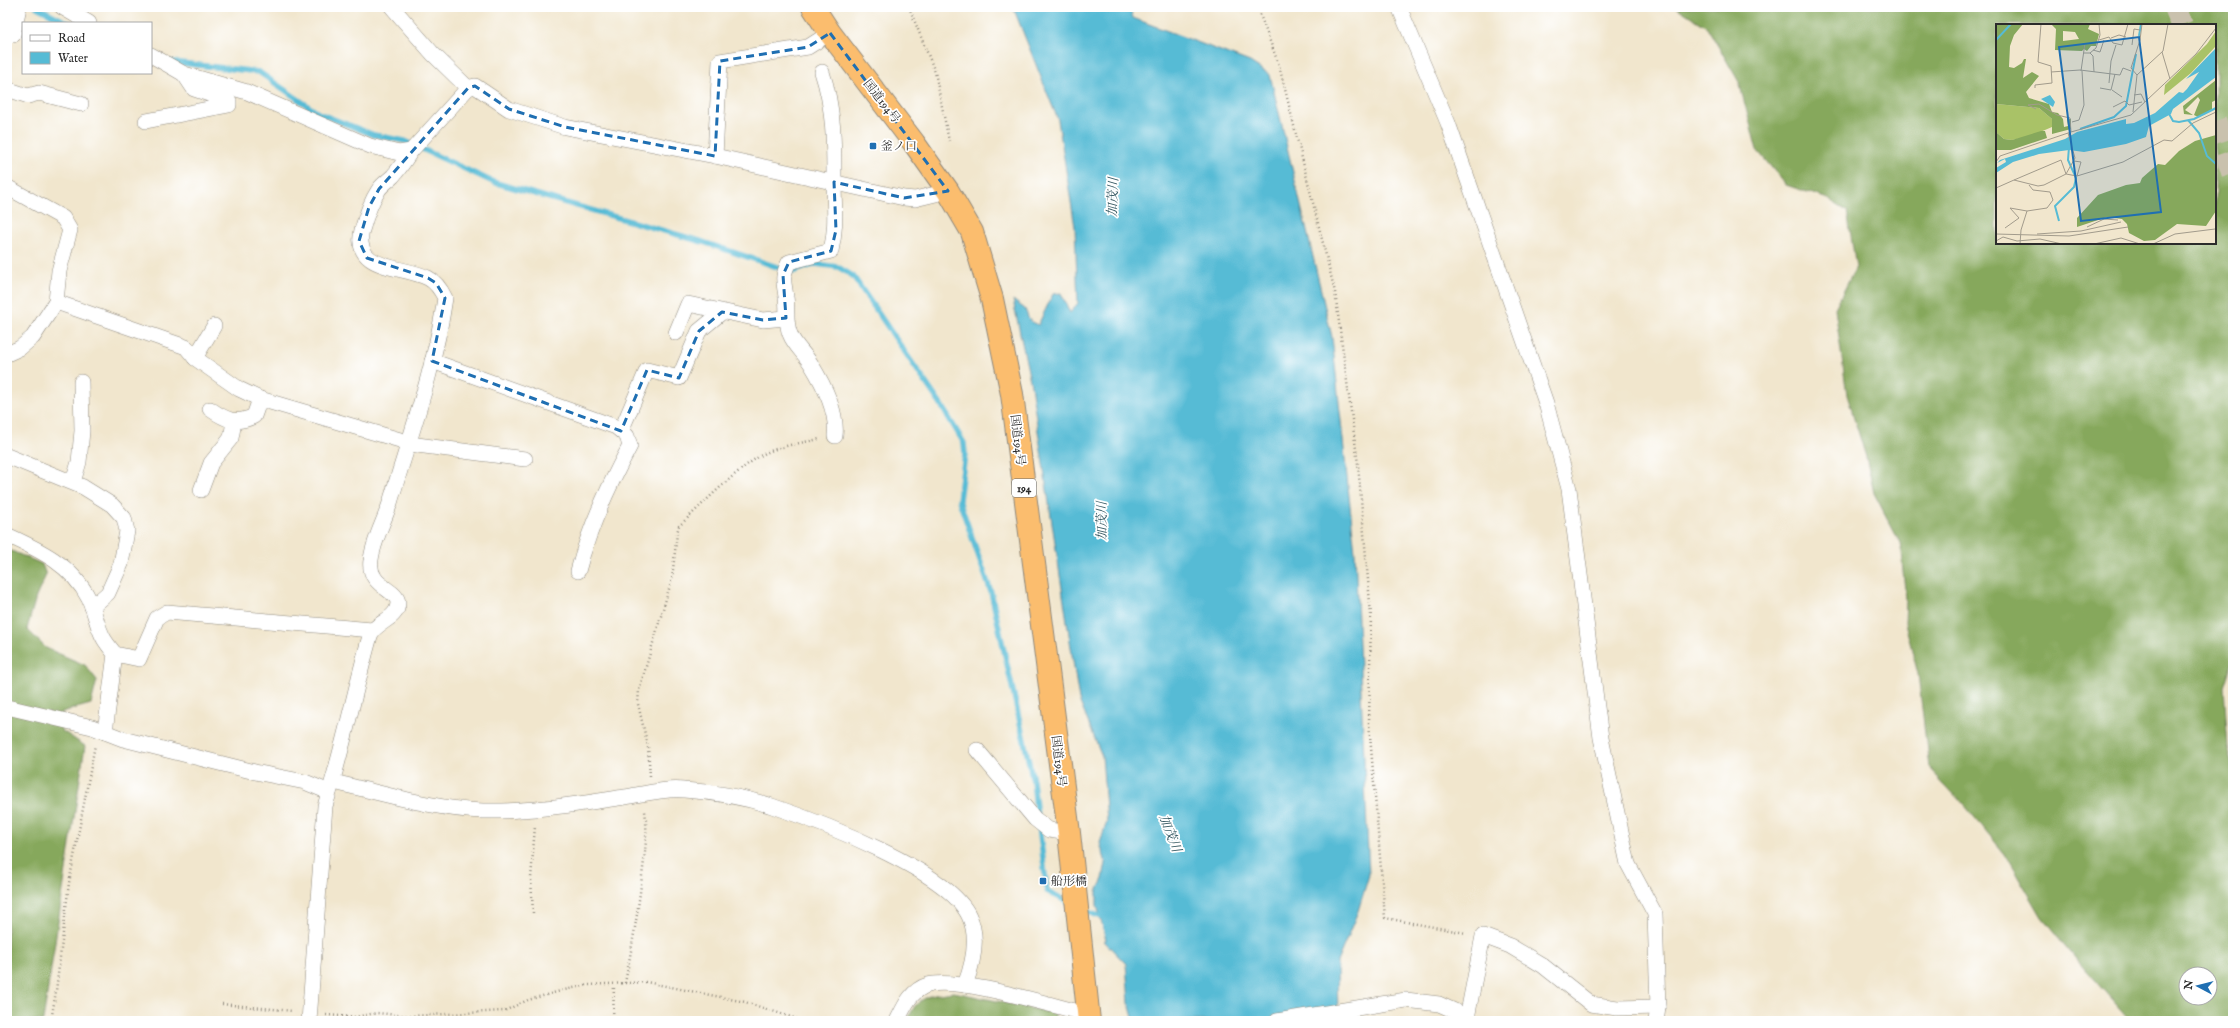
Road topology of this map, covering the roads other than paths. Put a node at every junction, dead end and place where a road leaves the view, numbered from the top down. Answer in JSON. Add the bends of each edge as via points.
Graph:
{"nodes":[{"id":1,"x":19,"y":7,"type":"edge"},
{"id":2,"x":62,"y":7,"type":"edge"},
{"id":3,"x":392,"y":7,"type":"edge"},
{"id":4,"x":813,"y":7,"type":"edge"},
{"id":5,"x":1399,"y":7,"type":"edge"},
{"id":6,"x":87,"y":22,"type":"edge"},
{"id":7,"x":830,"y":33,"type":"junction"},
{"id":8,"x":13,"y":35,"type":"dead end"},
{"id":9,"x":152,"y":56,"type":"edge"},
{"id":10,"x":822,"y":72,"type":"dead end"},
{"id":11,"x":184,"y":74,"type":"junction"},
{"id":12,"x":468,"y":88,"type":"junction"},
{"id":13,"x":7,"y":89,"type":"edge"},
{"id":14,"x":81,"y":104,"type":"dead end"},
{"id":15,"x":146,"y":121,"type":"dead end"},
{"id":16,"x":411,"y":151,"type":"junction"},
{"id":17,"x":715,"y":156,"type":"junction"},
{"id":18,"x":834,"y":182,"type":"junction"},
{"id":19,"x":7,"y":187,"type":"edge"},
{"id":20,"x":948,"y":192,"type":"junction"},
{"id":21,"x":56,"y":302,"type":"junction"},
{"id":22,"x":722,"y":312,"type":"junction"},
{"id":23,"x":786,"y":318,"type":"junction"},
{"id":24,"x":214,"y":326,"type":"dead end"},
{"id":25,"x":676,"y":334,"type":"dead end"},
{"id":26,"x":7,"y":354,"type":"edge"},
{"id":27,"x":195,"y":358,"type":"junction"},
{"id":28,"x":432,"y":360,"type":"junction"},
{"id":29,"x":81,"y":382,"type":"dead end"},
{"id":30,"x":260,"y":399,"type":"junction"},
{"id":31,"x":210,"y":409,"type":"dead end"},
{"id":32,"x":234,"y":422,"type":"junction"},
{"id":33,"x":622,"y":431,"type":"junction"},
{"id":34,"x":835,"y":436,"type":"road end"},
{"id":35,"x":408,"y":442,"type":"junction"},
{"id":36,"x":7,"y":456,"type":"edge"},
{"id":37,"x":526,"y":459,"type":"dead end"},
{"id":38,"x":73,"y":482,"type":"junction"},
{"id":39,"x":201,"y":490,"type":"dead end"},
{"id":40,"x":7,"y":534,"type":"edge"},
{"id":41,"x":578,"y":571,"type":"dead end"},
{"id":42,"x":92,"y":607,"type":"junction"},
{"id":43,"x":372,"y":630,"type":"junction"},
{"id":44,"x":115,"y":654,"type":"junction"},
{"id":45,"x":7,"y":707,"type":"edge"},
{"id":46,"x":102,"y":731,"type":"junction"},
{"id":47,"x":977,"y":750,"type":"dead end"},
{"id":48,"x":331,"y":787,"type":"junction"},
{"id":49,"x":1069,"y":833,"type":"junction"},
{"id":50,"x":965,"y":985,"type":"junction"},
{"id":51,"x":1657,"y":1014,"type":"edge"},
{"id":52,"x":309,"y":1017,"type":"edge"},
{"id":53,"x":1088,"y":1017,"type":"edge"},
{"id":54,"x":1469,"y":1020,"type":"edge"},
{"id":55,"x":896,"y":1021,"type":"edge"},
{"id":56,"x":1277,"y":1021,"type":"edge"}],
"edges":[{"from":1,"to":8,"type":"street"},
{"from":2,"to":6,"type":"street"},
{"from":3,"to":12,"type":"street","via":[[433,54]]},
{"from":4,"to":7,"type":"highway","name":"国道194号","number":"194"},
{"from":5,"to":51,"type":"street","via":[[1448,123],[1546,403],[1569,489],[1603,745],[1628,864],[1655,914]]},
{"from":7,"to":17,"type":"street","via":[[808,46],[720,61]]},
{"from":7,"to":20,"type":"highway","name":"国道194号","number":"194"},
{"from":9,"to":11,"type":"street"},
{"from":10,"to":18,"type":"street","via":[[833,118]]},
{"from":11,"to":15,"type":"street","via":[[194,89],[229,101],[229,105]]},
{"from":11,"to":16,"type":"street","via":[[247,92],[370,146],[399,153]]},
{"from":12,"to":16,"type":"street"},
{"from":12,"to":17,"type":"street","via":[[475,86],[509,109],[565,127]]},
{"from":13,"to":14,"type":"street","via":[[28,96],[39,93]]},
{"from":16,"to":28,"type":"street","via":[[379,189],[369,207],[359,241],[367,258],[428,278],[442,292],[445,298]]},
{"from":17,"to":18,"type":"street"},
{"from":18,"to":20,"type":"street","via":[[915,199]]},
{"from":18,"to":23,"type":"street","via":[[836,230],[831,251],[789,262],[782,275],[787,298]]},
{"from":19,"to":21,"type":"street","via":[[63,218],[70,230],[59,271]]},
{"from":20,"to":49,"type":"highway","name":"国道194号","number":"194","via":[[972,232],[992,299],[1012,394]]},
{"from":21,"to":26,"type":"street","via":[[33,337],[20,348]]},
{"from":21,"to":27,"type":"street","via":[[186,347]]},
{"from":22,"to":23,"type":"street","via":[[763,320]]},
{"from":22,"to":25,"type":"street","via":[[688,304]]},
{"from":22,"to":33,"type":"street","via":[[699,331],[679,378],[647,370]]},
{"from":23,"to":34,"type":"street","via":[[790,335],[812,365],[831,404],[837,422]]},
{"from":24,"to":27,"type":"street"},
{"from":27,"to":30,"type":"street","via":[[239,389]]},
{"from":28,"to":33,"type":"street"},
{"from":28,"to":35,"type":"street"},
{"from":29,"to":38,"type":"street","via":[[82,431],[79,462]]},
{"from":30,"to":32,"type":"street","via":[[254,416]]},
{"from":30,"to":35,"type":"street"},
{"from":31,"to":32,"type":"street"},
{"from":32,"to":39,"type":"street","via":[[230,438],[211,463]]},
{"from":33,"to":41,"type":"street","via":[[627,436],[630,446],[584,548]]},
{"from":35,"to":37,"type":"street"},
{"from":35,"to":43,"type":"street","via":[[370,561],[377,583],[395,596],[398,602],[396,612]]},
{"from":36,"to":38,"type":"street"},
{"from":38,"to":42,"type":"street","via":[[112,505],[124,518],[127,531],[121,564],[108,593]]},
{"from":40,"to":42,"type":"street","via":[[66,567],[80,582]]},
{"from":42,"to":44,"type":"street","via":[[104,639]]},
{"from":43,"to":44,"type":"street","via":[[167,612],[157,618],[139,658]]},
{"from":43,"to":48,"type":"street"},
{"from":44,"to":46,"type":"street"},
{"from":45,"to":46,"type":"street"},
{"from":46,"to":48,"type":"street","via":[[123,739],[255,772]]},
{"from":47,"to":49,"type":"street","via":[[1035,819],[1049,830]]},
{"from":48,"to":50,"type":"street","via":[[480,811],[536,810],[682,789],[734,796],[772,806],[906,862],[938,883],[957,900],[969,915],[974,935],[972,966]]},
{"from":48,"to":52,"type":"street","via":[[325,806]]},
{"from":49,"to":53,"type":"highway","name":"国道194号","number":"194"},
{"from":50,"to":53,"type":"street"},
{"from":50,"to":55,"type":"street","via":[[927,985],[906,1001]]},
{"from":51,"to":54,"type":"street","via":[[1591,1004],[1542,965],[1510,946],[1483,936]]},
{"from":54,"to":56,"type":"street","via":[[1446,1007],[1430,1002],[1406,1000]]}]}
